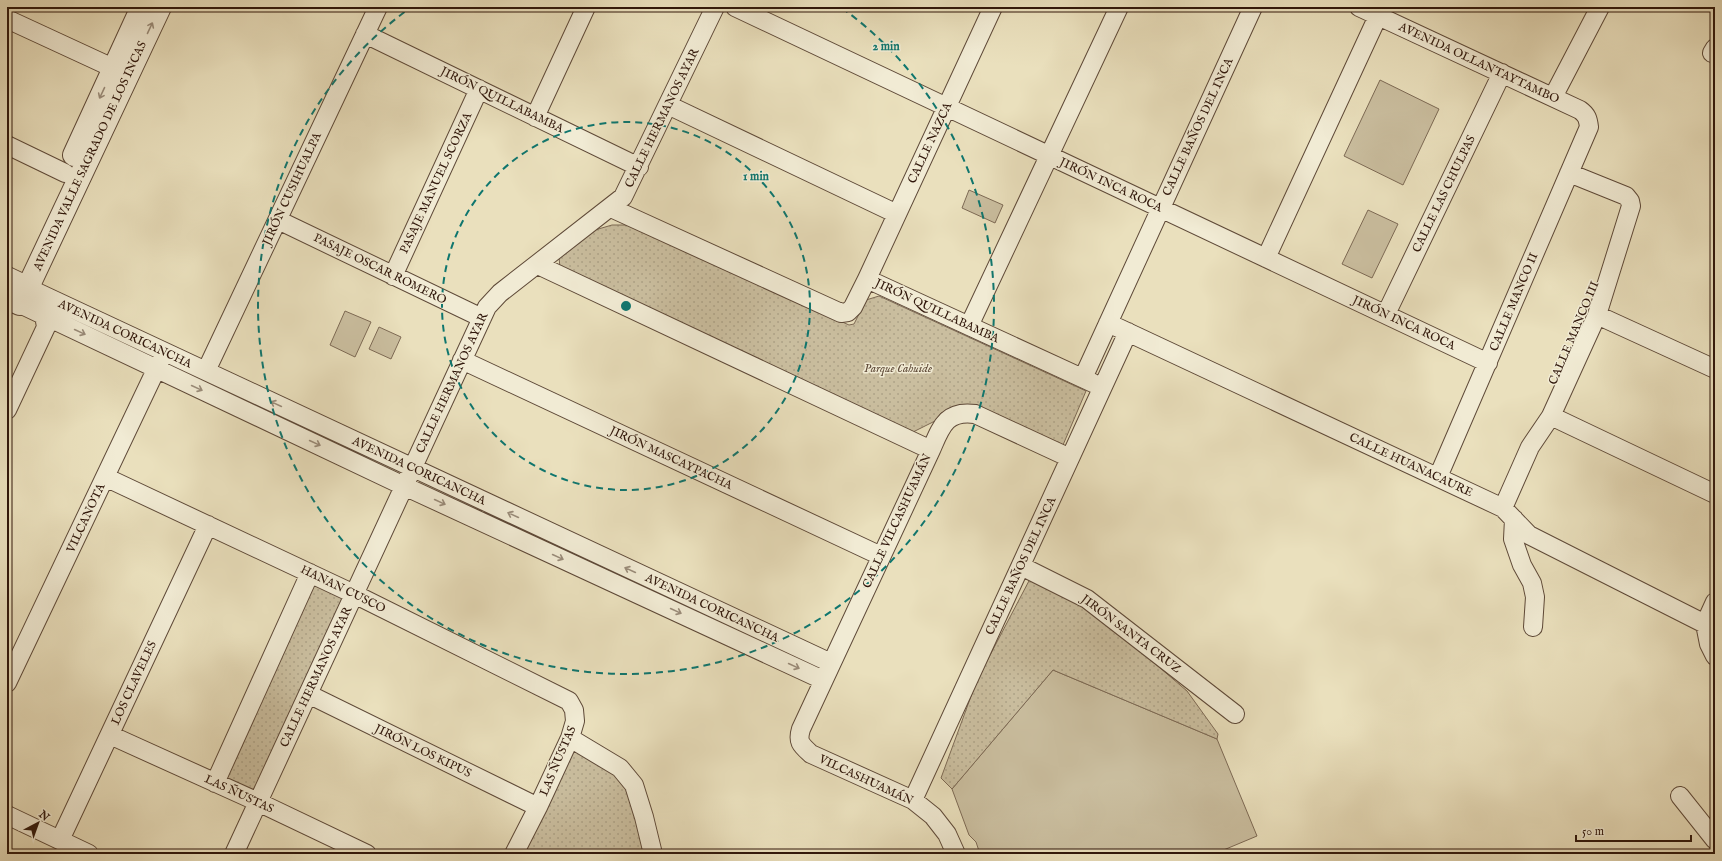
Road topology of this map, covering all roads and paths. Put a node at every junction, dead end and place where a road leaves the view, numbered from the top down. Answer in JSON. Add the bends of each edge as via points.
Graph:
{"nodes":[{"id":1,"x":142,"y":7,"type":"edge"},
{"id":2,"x":160,"y":7,"type":"edge"},
{"id":3,"x":378,"y":7,"type":"edge"},
{"id":4,"x":715,"y":7,"type":"edge"},
{"id":5,"x":735,"y":7,"type":"edge"},
{"id":6,"x":992,"y":7,"type":"edge"},
{"id":7,"x":1119,"y":7,"type":"edge"},
{"id":8,"x":1253,"y":7,"type":"edge"},
{"id":9,"x":1359,"y":7,"type":"edge"},
{"id":10,"x":1600,"y":7,"type":"edge"},
{"id":11,"x":583,"y":8,"type":"edge"},
{"id":12,"x":10,"y":15,"type":"edge"},
{"id":13,"x":1378,"y":16,"type":"junction"},
{"id":14,"x":365,"y":34,"type":"junction"},
{"id":15,"x":121,"y":71,"type":"junction"},
{"id":16,"x":1502,"y":73,"type":"junction"},
{"id":17,"x":479,"y":89,"type":"junction"},
{"id":18,"x":1553,"y":97,"type":"junction"},
{"id":19,"x":668,"y":105,"type":"junction"},
{"id":20,"x":946,"y":107,"type":"junction"},
{"id":21,"x":536,"y":117,"type":"junction"},
{"id":22,"x":1589,"y":127,"type":"joint"},
{"id":23,"x":7,"y":145,"type":"edge"},
{"id":24,"x":1049,"y":155,"type":"junction"},
{"id":25,"x":639,"y":167,"type":"junction"},
{"id":26,"x":66,"y":173,"type":"junction"},
{"id":27,"x":1569,"y":173,"type":"junction"},
{"id":28,"x":1628,"y":201,"type":"junction"},
{"id":29,"x":611,"y":208,"type":"junction"},
{"id":30,"x":1161,"y":208,"type":"junction"},
{"id":31,"x":897,"y":214,"type":"junction"},
{"id":32,"x":278,"y":220,"type":"junction"},
{"id":33,"x":1266,"y":258,"type":"junction"},
{"id":34,"x":538,"y":264,"type":"junction"},
{"id":35,"x":393,"y":276,"type":"junction"},
{"id":36,"x":867,"y":279,"type":"junction"},
{"id":37,"x":14,"y":291,"type":"edge"},
{"id":38,"x":1386,"y":314,"type":"junction"},
{"id":39,"x":1597,"y":314,"type":"junction"},
{"id":40,"x":44,"y":315,"type":"junction"},
{"id":41,"x":482,"y":318,"type":"junction"},
{"id":42,"x":1108,"y":323,"type":"junction"},
{"id":43,"x":969,"y":326,"type":"junction"},
{"id":44,"x":1128,"y":332,"type":"junction"},
{"id":45,"x":164,"y":352,"type":"junction"},
{"id":46,"x":462,"y":360,"type":"junction"},
{"id":47,"x":1488,"y":363,"type":"junction"},
{"id":48,"x":156,"y":368,"type":"junction"},
{"id":49,"x":1715,"y":369,"type":"edge"},
{"id":50,"x":206,"y":371,"type":"junction"},
{"id":51,"x":1083,"y":378,"type":"junction"},
{"id":52,"x":1103,"y":388,"type":"junction"},
{"id":53,"x":7,"y":410,"type":"edge"},
{"id":54,"x":1550,"y":416,"type":"junction"},
{"id":55,"x":1530,"y":447,"type":"junction"},
{"id":56,"x":931,"y":450,"type":"junction"},
{"id":57,"x":1070,"y":458,"type":"junction"},
{"id":58,"x":412,"y":468,"type":"junction"},
{"id":59,"x":105,"y":477,"type":"junction"},
{"id":60,"x":1438,"y":477,"type":"junction"},
{"id":61,"x":404,"y":486,"type":"junction"},
{"id":62,"x":1715,"y":494,"type":"edge"},
{"id":63,"x":1508,"y":514,"type":"junction"},
{"id":64,"x":208,"y":525,"type":"junction"},
{"id":65,"x":881,"y":556,"type":"junction"},
{"id":66,"x":1021,"y":566,"type":"junction"},
{"id":67,"x":310,"y":573,"type":"junction"},
{"id":68,"x":354,"y":594,"type":"junction"},
{"id":69,"x":1715,"y":602,"type":"edge"},
{"id":70,"x":1705,"y":624,"type":"junction"},
{"id":71,"x":1533,"y":628,"type":"dead end"},
{"id":72,"x":1715,"y":656,"type":"edge"},
{"id":73,"x":831,"y":664,"type":"junction"},
{"id":74,"x":823,"y":680,"type":"junction"},
{"id":75,"x":7,"y":683,"type":"edge"},
{"id":76,"x":308,"y":694,"type":"junction"},
{"id":77,"x":574,"y":710,"type":"joint"},
{"id":78,"x":1235,"y":714,"type":"dead end"},
{"id":79,"x":110,"y":735,"type":"junction"},
{"id":80,"x":570,"y":738,"type":"junction"},
{"id":81,"x":802,"y":746,"type":"joint"},
{"id":82,"x":215,"y":783,"type":"junction"},
{"id":83,"x":1680,"y":796,"type":"dead end"},
{"id":84,"x":913,"y":800,"type":"junction"},
{"id":85,"x":258,"y":802,"type":"junction"},
{"id":86,"x":538,"y":807,"type":"junction"},
{"id":87,"x":7,"y":815,"type":"edge"},
{"id":88,"x":60,"y":840,"type":"junction"},
{"id":89,"x":1715,"y":840,"type":"edge"},
{"id":90,"x":89,"y":854,"type":"edge"},
{"id":91,"x":234,"y":854,"type":"edge"},
{"id":92,"x":366,"y":854,"type":"edge"},
{"id":93,"x":514,"y":854,"type":"edge"},
{"id":94,"x":653,"y":854,"type":"edge"},
{"id":95,"x":956,"y":854,"type":"edge"}],
"edges":[{"from":1,"to":15,"type":"street","name":"AVENIDA VALLE SAGRADO DE LOS INCAS"},
{"from":15,"to":2,"type":"street","name":"AVENIDA VALLE SAGRADO DE LOS INCAS","one_way":true},
{"from":3,"to":14,"type":"street","name":"JIRÓN CUSIHUALPA"},
{"from":4,"to":19,"type":"street","name":"CALLE HERMANOS AYAR"},
{"from":5,"to":20,"type":"street","name":"JIRÓN INCA ROCA"},
{"from":6,"to":20,"type":"street","name":"CALLE NAZCA"},
{"from":7,"to":24,"type":"street"},
{"from":8,"to":30,"type":"street","name":"CALLE BAÑOS DEL INCA"},
{"from":9,"to":13,"type":"street","name":"AVENIDA OLLANTAYTAMBO"},
{"from":10,"to":18,"type":"street"},
{"from":11,"to":21,"type":"street"},
{"from":12,"to":15,"type":"street"},
{"from":13,"to":16,"type":"street","name":"AVENIDA OLLANTAYTAMBO"},
{"from":13,"to":33,"type":"street"},
{"from":14,"to":17,"type":"street","name":"JIRÓN QUILLABAMBA"},
{"from":14,"to":32,"type":"street","name":"JIRÓN CUSIHUALPA"},
{"from":15,"to":26,"type":"street","name":"AVENIDA VALLE SAGRADO DE LOS INCAS","one_way":true},
{"from":15,"to":37,"type":"street","name":"AVENIDA VALLE SAGRADO DE LOS INCAS"},
{"from":16,"to":18,"type":"street","name":"AVENIDA OLLANTAYTAMBO"},
{"from":16,"to":38,"type":"street","name":"CALLE LAS CHULPAS"},
{"from":17,"to":21,"type":"street","name":"JIRÓN QUILLABAMBA"},
{"from":17,"to":35,"type":"street","name":"PASAJE MANUEL SCORZA"},
{"from":18,"to":22,"type":"street","name":"AVENIDA OLLANTAYTAMBO","via":[[1586,114]]},
{"from":19,"to":25,"type":"street","name":"CALLE HERMANOS AYAR"},
{"from":19,"to":31,"type":"street"},
{"from":20,"to":24,"type":"street","name":"JIRÓN INCA ROCA"},
{"from":20,"to":31,"type":"street","name":"CALLE NAZCA"},
{"from":21,"to":25,"type":"street","name":"JIRÓN QUILLABAMBA"},
{"from":22,"to":27,"type":"street","name":"CALLE MANCO II"},
{"from":23,"to":26,"type":"street"},
{"from":24,"to":30,"type":"street","name":"JIRÓN INCA ROCA"},
{"from":24,"to":43,"type":"street"},
{"from":25,"to":29,"type":"street","name":"CALLE HERMANOS AYAR","via":[[624,197]]},
{"from":26,"to":37,"type":"street","name":"AVENIDA VALLE SAGRADO DE LOS INCAS"},
{"from":27,"to":28,"type":"street"},
{"from":27,"to":47,"type":"street","name":"CALLE MANCO II"},
{"from":28,"to":39,"type":"street","name":"CALLE MANCO III"},
{"from":28,"to":55,"type":"street","name":"CALLE MANCO III","via":[[1586,310],[1540,411]]},
{"from":29,"to":34,"type":"street","name":"CALLE HERMANOS AYAR"},
{"from":29,"to":36,"type":"street","name":"JIRÓN QUILLABAMBA","via":[[841,313],[848,312],[853,307]]},
{"from":30,"to":33,"type":"street","name":"JIRÓN INCA ROCA"},
{"from":30,"to":42,"type":"street","name":"CALLE BAÑOS DEL INCA"},
{"from":31,"to":36,"type":"street","name":"CALLE NAZCA"},
{"from":32,"to":35,"type":"street","name":"PASAJE OSCAR ROMERO"},
{"from":32,"to":50,"type":"street","name":"JIRÓN CUSIHUALPA"},
{"from":33,"to":38,"type":"street","name":"JIRÓN INCA ROCA"},
{"from":34,"to":41,"type":"street","name":"CALLE HERMANOS AYAR","via":[[493,299]]},
{"from":34,"to":56,"type":"street"},
{"from":35,"to":41,"type":"street","name":"PASAJE OSCAR ROMERO"},
{"from":36,"to":43,"type":"street","name":"JIRÓN QUILLABAMBA"},
{"from":37,"to":40,"type":"street","name":"AVENIDA CORICANCHA"},
{"from":37,"to":45,"type":"street","name":"AVENIDA CORICANCHA"},
{"from":38,"to":47,"type":"street","name":"JIRÓN INCA ROCA"},
{"from":39,"to":49,"type":"street"},
{"from":39,"to":54,"type":"street","name":"CALLE MANCO III"},
{"from":40,"to":48,"type":"street","name":"AVENIDA CORICANCHA","one_way":true},
{"from":40,"to":53,"type":"street","via":[[46,327]]},
{"from":41,"to":46,"type":"street","name":"CALLE HERMANOS AYAR"},
{"from":42,"to":44,"type":"street","name":"CALLE HUANACAURE"},
{"from":42,"to":51,"type":"street","name":"CALLE BAÑOS DEL INCA"},
{"from":43,"to":51,"type":"street","name":"JIRÓN QUILLABAMBA"},
{"from":44,"to":52,"type":"street","name":"CALLE BAÑOS DEL INCA"},
{"from":44,"to":60,"type":"street","name":"CALLE HUANACAURE"},
{"from":45,"to":48,"type":"street","name":"VILCANOTA"},
{"from":45,"to":50,"type":"street","name":"AVENIDA CORICANCHA"},
{"from":46,"to":58,"type":"street","name":"CALLE HERMANOS AYAR"},
{"from":46,"to":65,"type":"street","name":"JIRÓN MASCAYPACHA"},
{"from":47,"to":60,"type":"street","name":"CALLE MANCO II"},
{"from":48,"to":59,"type":"street","name":"VILCANOTA"},
{"from":48,"to":61,"type":"street","name":"AVENIDA CORICANCHA","one_way":true},
{"from":58,"to":50,"type":"street","name":"AVENIDA CORICANCHA","one_way":true},
{"from":51,"to":52,"type":"street","name":"JIRÓN QUILLABAMBA"},
{"from":52,"to":57,"type":"street","name":"CALLE BAÑOS DEL INCA"},
{"from":54,"to":55,"type":"street","name":"CALLE MANCO III"},
{"from":54,"to":62,"type":"street"},
{"from":55,"to":63,"type":"street","name":"CALLE MANCO III"},
{"from":56,"to":57,"type":"street","name":"CALLE VILCASHUAMÁN","via":[[948,419],[955,414],[965,413],[975,414]]},
{"from":56,"to":65,"type":"street","name":"CALLE VILCASHUAMÁN"},
{"from":57,"to":66,"type":"street","name":"CALLE BAÑOS DEL INCA"},
{"from":58,"to":61,"type":"street","name":"CALLE HERMANOS AYAR"},
{"from":73,"to":58,"type":"street","name":"AVENIDA CORICANCHA","one_way":true},
{"from":59,"to":64,"type":"street","name":"HANAN CUSCO"},
{"from":59,"to":75,"type":"street","name":"VILCANOTA"},
{"from":60,"to":63,"type":"street","name":"CALLE HUANACAURE"},
{"from":61,"to":68,"type":"street","name":"CALLE HERMANOS AYAR"},
{"from":61,"to":74,"type":"street","name":"AVENIDA CORICANCHA","one_way":true},
{"from":63,"to":70,"type":"street","name":"CALLE HUANACAURE","via":[[1530,535]]},
{"from":63,"to":71,"type":"street","via":[[1522,565],[1532,583],[1535,597]]},
{"from":64,"to":67,"type":"street","name":"HANAN CUSCO"},
{"from":64,"to":79,"type":"street","name":"LOS CLAVELES"},
{"from":65,"to":73,"type":"street","name":"CALLE VILCASHUAMÁN"},
{"from":66,"to":78,"type":"street","name":"JIRÓN SANTA CRUZ","via":[[1087,599]]},
{"from":66,"to":84,"type":"street","name":"CALLE BAÑOS DEL INCA"},
{"from":67,"to":68,"type":"street","name":"HANAN CUSCO"},
{"from":67,"to":82,"type":"street"},
{"from":68,"to":76,"type":"street","name":"CALLE HERMANOS AYAR"},
{"from":68,"to":77,"type":"street","name":"HANAN CUSCO","via":[[569,701]]},
{"from":69,"to":70,"type":"street"},
{"from":70,"to":72,"type":"street","via":[[1709,644]]},
{"from":73,"to":74,"type":"street","name":"CALLE VILCASHUAMÁN"},
{"from":74,"to":81,"type":"street","name":"CALLE VILCASHUAMÁN","via":[[801,729],[799,738]]},
{"from":76,"to":85,"type":"street","name":"CALLE HERMANOS AYAR"},
{"from":76,"to":86,"type":"street","name":"JIRÓN LOS KIPUS"},
{"from":77,"to":80,"type":"street","name":"LAS ÑUSTAS","via":[[575,721]]},
{"from":79,"to":82,"type":"street","name":"LAS ÑUSTAS"},
{"from":79,"to":88,"type":"street","name":"LOS CLAVELES"},
{"from":80,"to":86,"type":"street","name":"LAS ÑUSTAS"},
{"from":80,"to":94,"type":"street","via":[[620,768],[634,785]]},
{"from":81,"to":84,"type":"street","name":"VILCASHUAMÁN","via":[[811,754]]},
{"from":82,"to":85,"type":"street","name":"LAS ÑUSTAS"},
{"from":83,"to":89,"type":"street"},
{"from":84,"to":95,"type":"street","name":"VILCASHUAMÁN","via":[[933,816],[947,834]]},
{"from":85,"to":91,"type":"street","name":"CALLE HERMANOS AYAR"},
{"from":85,"to":92,"type":"street","name":"LAS ÑUSTAS"},
{"from":86,"to":93,"type":"street","name":"LAS ÑUSTAS"},
{"from":87,"to":88,"type":"street"},
{"from":88,"to":90,"type":"street"}]}
